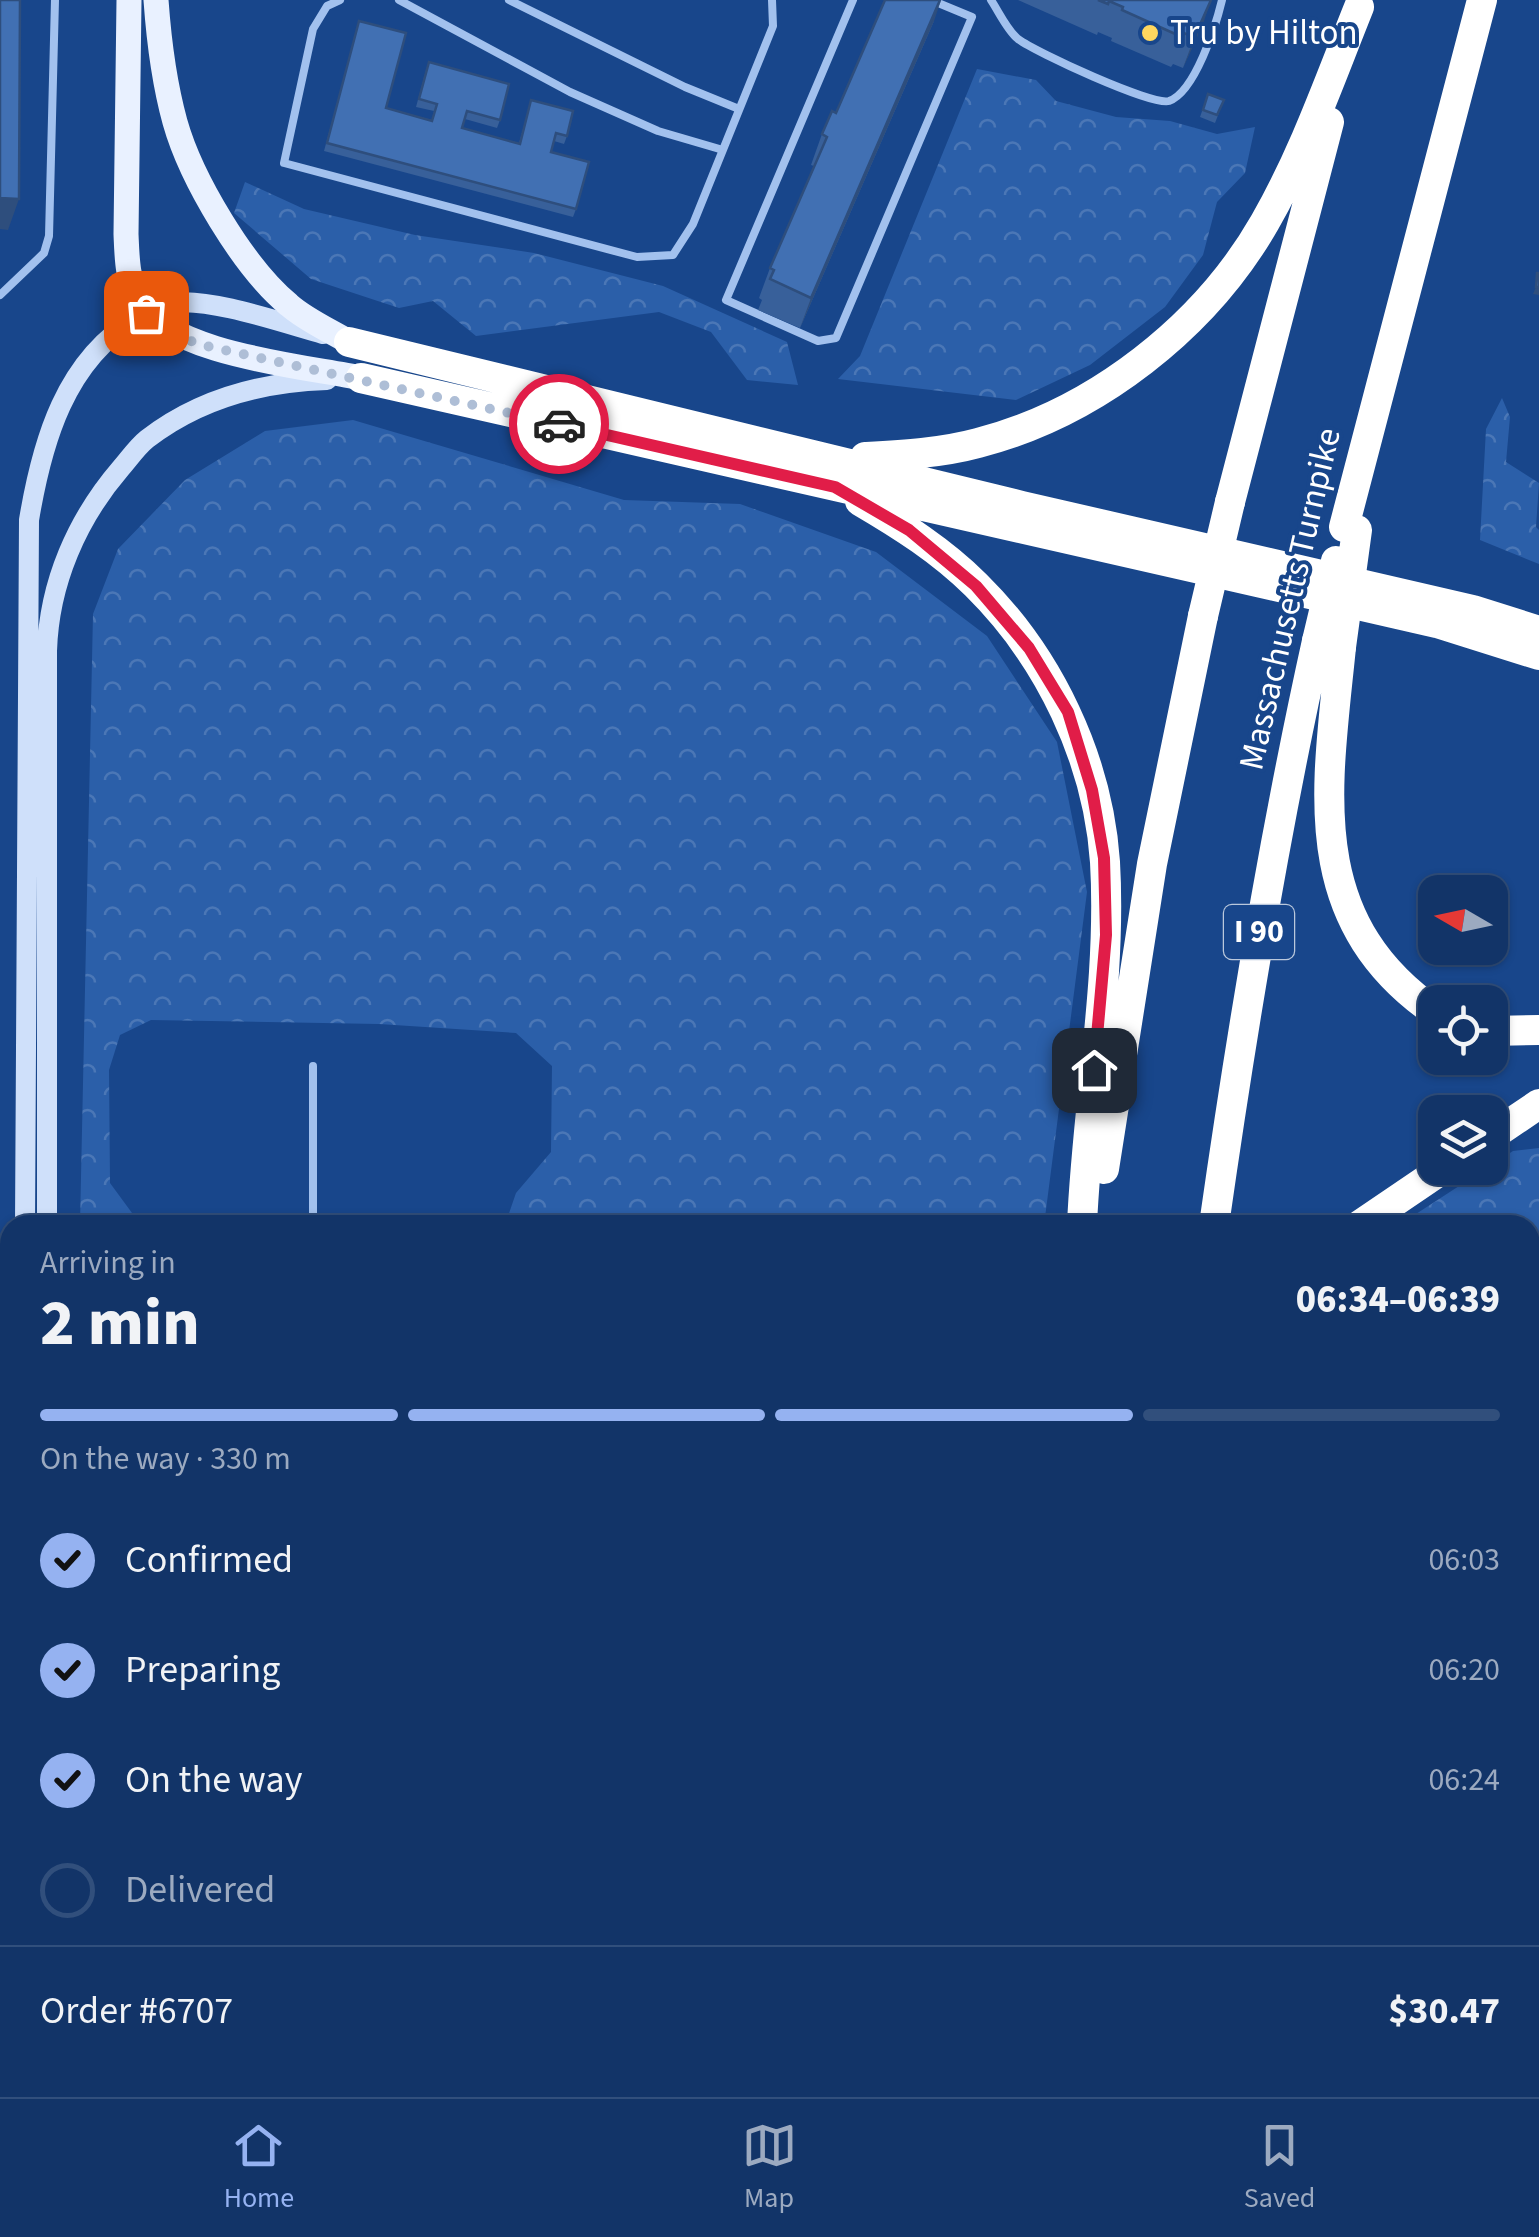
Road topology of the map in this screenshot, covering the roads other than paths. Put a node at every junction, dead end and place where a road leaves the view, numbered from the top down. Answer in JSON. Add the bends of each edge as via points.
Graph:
{"nodes":[{"id":1,"x":55,"y":0,"type":"edge"},
{"id":2,"x":129,"y":0,"type":"edge"},
{"id":3,"x":156,"y":0,"type":"edge"},
{"id":4,"x":340,"y":0,"type":"edge"},
{"id":5,"x":399,"y":0,"type":"edge"},
{"id":6,"x":509,"y":0,"type":"edge"},
{"id":7,"x":772,"y":0,"type":"edge"},
{"id":8,"x":852,"y":0,"type":"edge"},
{"id":9,"x":931,"y":0,"type":"edge"},
{"id":10,"x":992,"y":0,"type":"edge"},
{"id":11,"x":1222,"y":0,"type":"edge"},
{"id":12,"x":1482,"y":0,"type":"edge"},
{"id":13,"x":1360,"y":3,"type":"edge"},
{"id":14,"x":739,"y":110,"type":"junction"},
{"id":15,"x":723,"y":150,"type":"junction"},
{"id":16,"x":0,"y":295,"type":"edge"},
{"id":17,"x":146,"y":313,"type":"junction"},
{"id":18,"x":348,"y":342,"type":"junction"},
{"id":19,"x":360,"y":378,"type":"junction"},
{"id":20,"x":834,"y":473,"type":"junction"},
{"id":21,"x":1539,"y":631,"type":"edge"},
{"id":22,"x":1329,"y":644,"type":"junction"},
{"id":23,"x":1539,"y":655,"type":"edge"},
{"id":24,"x":1418,"y":998,"type":"edge"},
{"id":25,"x":1539,"y":1030,"type":"edge"},
{"id":26,"x":1508,"y":1032,"type":"edge"},
{"id":27,"x":313,"y":1066,"type":"dead end"},
{"id":28,"x":1539,"y":1104,"type":"edge"},
{"id":29,"x":1508,"y":1125,"type":"edge"},
{"id":30,"x":1419,"y":1185,"type":"edge"},
{"id":31,"x":26,"y":1215,"type":"edge"},
{"id":32,"x":47,"y":1215,"type":"edge"},
{"id":33,"x":313,"y":1215,"type":"edge"},
{"id":34,"x":1083,"y":1215,"type":"edge"},
{"id":35,"x":1097,"y":1215,"type":"edge"},
{"id":36,"x":1215,"y":1215,"type":"edge"},
{"id":37,"x":1375,"y":1215,"type":"edge"}],
"edges":[{"from":1,"to":16,"type":"lane","via":[[50,236],[44,253]]},
{"from":2,"to":17,"type":"main road","via":[[127,252]]},
{"from":3,"to":18,"type":"main road","via":[[176,126],[206,194],[242,255],[289,306]]},
{"from":4,"to":15,"type":"lane","via":[[326,6],[313,29],[284,163],[637,256],[673,255]]},
{"from":5,"to":15,"type":"lane","via":[[570,92],[658,131]]},
{"from":6,"to":14,"type":"lane"},
{"from":7,"to":14,"type":"lane","via":[[773,26]]},
{"from":8,"to":9,"type":"lane","via":[[726,300],[818,341],[836,338],[972,17]]},
{"from":10,"to":11,"type":"lane","via":[[1017,38],[1131,94],[1167,102],[1184,92]]},
{"from":12,"to":22,"type":"highway","name":"Massachusetts Turnpike","bridge":true,"via":[[1373,411]]},
{"from":13,"to":20,"type":"highway","via":[[1263,225],[1218,290],[1166,341],[1101,390],[1028,427]]},
{"from":13,"to":35,"type":"highway","bridge":true,"via":[[1179,721]]},
{"from":14,"to":15,"type":"lane"},
{"from":17,"to":18,"type":"main road","via":[[173,303],[202,304]]},
{"from":17,"to":19,"type":"main road","via":[[197,344]]},
{"from":17,"to":31,"type":"main road","via":[[112,333],[76,377],[43,453],[29,520]]},
{"from":18,"to":20,"type":"highway"},
{"from":19,"to":20,"type":"highway"},
{"from":19,"to":32,"type":"main road","via":[[278,382],[203,405],[144,440],[76,533],[48,627]]},
{"from":20,"to":21,"type":"highway","via":[[1473,610]]},
{"from":20,"to":23,"type":"highway","via":[[1437,623]]},
{"from":20,"to":34,"type":"highway","via":[[976,586],[1029,648],[1068,712],[1104,858],[1106,935]]},
{"from":22,"to":24,"type":"highway","via":[[1328,806],[1336,866],[1366,944],[1385,972]]},
{"from":22,"to":36,"type":"highway","name":"Massachusetts Turnpike","number":"I 90","via":[[1282,799]]},
{"from":25,"to":26,"type":"highway"},
{"from":27,"to":33,"type":"lane"},
{"from":28,"to":29,"type":"highway"},
{"from":30,"to":37,"type":"highway"}]}
